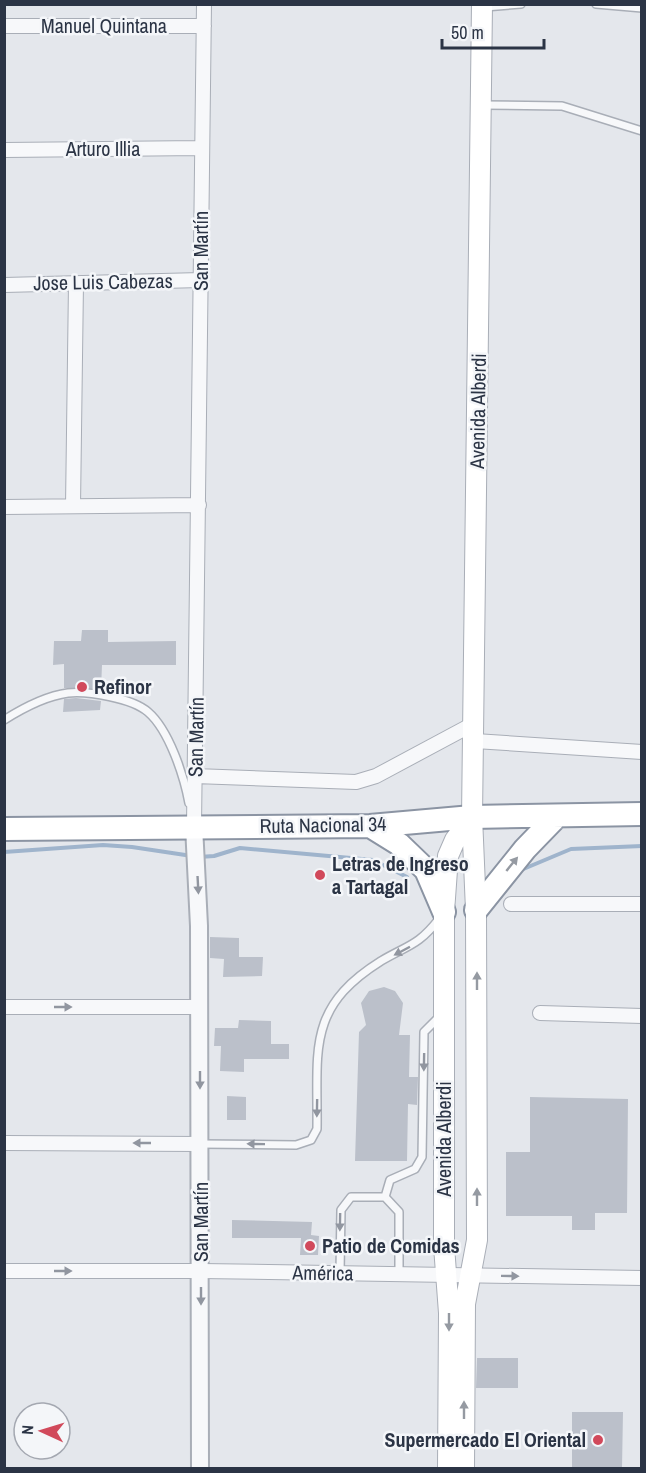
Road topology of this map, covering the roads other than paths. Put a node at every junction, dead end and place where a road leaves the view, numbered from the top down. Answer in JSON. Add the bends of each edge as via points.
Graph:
{"nodes":[{"id":1,"x":204,"y":4,"type":"edge"},
{"id":2,"x":521,"y":4,"type":"edge"},
{"id":3,"x":596,"y":4,"type":"edge"},
{"id":4,"x":482,"y":6,"type":"edge"},
{"id":5,"x":642,"y":8,"type":"edge"},
{"id":6,"x":4,"y":26,"type":"edge"},
{"id":7,"x":204,"y":26,"type":"junction"},
{"id":8,"x":482,"y":105,"type":"junction"},
{"id":9,"x":642,"y":131,"type":"edge"},
{"id":10,"x":201,"y":148,"type":"junction"},
{"id":11,"x":4,"y":150,"type":"edge"},
{"id":12,"x":201,"y":280,"type":"junction"},
{"id":13,"x":76,"y":283,"type":"junction"},
{"id":14,"x":4,"y":285,"type":"edge"},
{"id":15,"x":199,"y":504,"type":"junction"},
{"id":16,"x":73,"y":506,"type":"junction"},
{"id":17,"x":4,"y":507,"type":"edge"},
{"id":18,"x":4,"y":720,"type":"edge"},
{"id":19,"x":475,"y":732,"type":"junction"},
{"id":20,"x":642,"y":752,"type":"edge"},
{"id":21,"x":195,"y":776,"type":"junction"},
{"id":22,"x":642,"y":814,"type":"edge"},
{"id":23,"x":472,"y":817,"type":"junction"},
{"id":24,"x":556,"y":817,"type":"junction"},
{"id":25,"x":194,"y":826,"type":"junction"},
{"id":26,"x":370,"y":826,"type":"junction"},
{"id":27,"x":4,"y":829,"type":"edge"},
{"id":28,"x":511,"y":904,"type":"dead end"},
{"id":29,"x":642,"y":904,"type":"edge"},
{"id":30,"x":476,"y":910,"type":"junction"},
{"id":31,"x":444,"y":912,"type":"junction"},
{"id":32,"x":4,"y":1007,"type":"edge"},
{"id":33,"x":199,"y":1007,"type":"junction"},
{"id":34,"x":444,"y":1012,"type":"junction"},
{"id":35,"x":477,"y":1012,"type":"junction"},
{"id":36,"x":540,"y":1013,"type":"dead end"},
{"id":37,"x":642,"y":1016,"type":"edge"},
{"id":38,"x":4,"y":1143,"type":"edge"},
{"id":39,"x":200,"y":1144,"type":"junction"},
{"id":40,"x":385,"y":1197,"type":"junction"},
{"id":41,"x":4,"y":1271,"type":"edge"},
{"id":42,"x":201,"y":1271,"type":"junction"},
{"id":43,"x":340,"y":1273,"type":"junction"},
{"id":44,"x":399,"y":1274,"type":"junction"},
{"id":45,"x":446,"y":1275,"type":"junction"},
{"id":46,"x":470,"y":1275,"type":"junction"},
{"id":47,"x":642,"y":1278,"type":"edge"},
{"id":48,"x":200,"y":1468,"type":"edge"},
{"id":49,"x":448,"y":1468,"type":"edge"},
{"id":50,"x":464,"y":1468,"type":"edge"}],
"edges":[{"from":1,"to":7,"type":"street","name":"San Martín"},
{"from":2,"to":4,"type":"lane"},
{"from":3,"to":5,"type":"lane"},
{"from":4,"to":8,"type":"main road","name":"Avenida Alberdi"},
{"from":6,"to":7,"type":"street","name":"Manuel Quintana"},
{"from":7,"to":10,"type":"street","name":"San Martín"},
{"from":8,"to":9,"type":"lane","via":[[562,106]]},
{"from":8,"to":19,"type":"main road","name":"Avenida Alberdi"},
{"from":10,"to":11,"type":"street","name":"Arturo Illia"},
{"from":10,"to":12,"type":"street","name":"San Martín"},
{"from":12,"to":13,"type":"street","name":"Jose Luis Cabezas"},
{"from":12,"to":15,"type":"street","name":"San Martín"},
{"from":13,"to":14,"type":"street","name":"Jose Luis Cabezas"},
{"from":13,"to":16,"type":"street"},
{"from":15,"to":16,"type":"street"},
{"from":15,"to":21,"type":"street","name":"San Martín"},
{"from":16,"to":17,"type":"street"},
{"from":18,"to":25,"type":"lane","via":[[26,706],[68,693],[117,697],[146,710],[157,721],[184,778]]},
{"from":19,"to":20,"type":"street"},
{"from":19,"to":21,"type":"street","via":[[356,782]]},
{"from":19,"to":23,"type":"main road","name":"Avenida Alberdi"},
{"from":21,"to":25,"type":"street","name":"San Martín"},
{"from":22,"to":24,"type":"highway","name":"Ruta Nacional 34"},
{"from":23,"to":24,"type":"highway","name":"Ruta Nacional 34"},
{"from":23,"to":26,"type":"highway","name":"Ruta Nacional 34"},
{"from":23,"to":30,"type":"main road","name":"Avenida Alberdi"},
{"from":23,"to":31,"type":"main road","name":"Avenida Alberdi","via":[[454,840],[448,856]]},
{"from":30,"to":24,"type":"highway","one_way":true},
{"from":25,"to":26,"type":"highway","name":"Ruta Nacional 34"},
{"from":25,"to":27,"type":"highway","name":"Ruta Nacional 34"},
{"from":25,"to":33,"type":"street","name":"San Martín","one_way":true},
{"from":26,"to":31,"type":"highway","via":[[399,844],[426,870]]},
{"from":28,"to":29,"type":"street"},
{"from":35,"to":30,"type":"main road","name":"Avenida Alberdi","one_way":true},
{"from":31,"to":34,"type":"main road","name":"Avenida Alberdi"},
{"from":31,"to":39,"type":"lane","one_way":true,"via":[[424,939],[353,981],[331,1005],[320,1034],[317,1128],[311,1140],[296,1145]]},
{"from":32,"to":33,"type":"street","one_way":true},
{"from":33,"to":39,"type":"street","name":"San Martín","one_way":true},
{"from":34,"to":35,"type":"main road","via":[[456,1002],[465,1002]]},
{"from":34,"to":40,"type":"lane","one_way":true,"via":[[424,1032],[422,1157],[415,1169],[390,1180]]},
{"from":34,"to":45,"type":"main road","name":"Avenida Alberdi"},
{"from":46,"to":35,"type":"main road","name":"Avenida Alberdi","one_way":true,"via":[[477,1240]]},
{"from":36,"to":37,"type":"street"},
{"from":39,"to":38,"type":"street","one_way":true},
{"from":39,"to":42,"type":"street","name":"San Martín"},
{"from":40,"to":43,"type":"lane","one_way":true,"via":[[351,1197],[340,1210]]},
{"from":40,"to":44,"type":"lane","via":[[399,1212]]},
{"from":41,"to":42,"type":"street","name":"América","one_way":true},
{"from":42,"to":43,"type":"street","name":"América"},
{"from":42,"to":48,"type":"street","name":"San Martín","one_way":true},
{"from":43,"to":44,"type":"street","name":"América"},
{"from":44,"to":45,"type":"street","name":"América"},
{"from":45,"to":46,"type":"street","name":"América"},
{"from":45,"to":49,"type":"main road","name":"Avenida Alberdi","one_way":true},
{"from":46,"to":47,"type":"street","name":"América","one_way":true},
{"from":50,"to":46,"type":"main road","name":"Avenida Alberdi","one_way":true,"via":[[465,1304]]}]}
